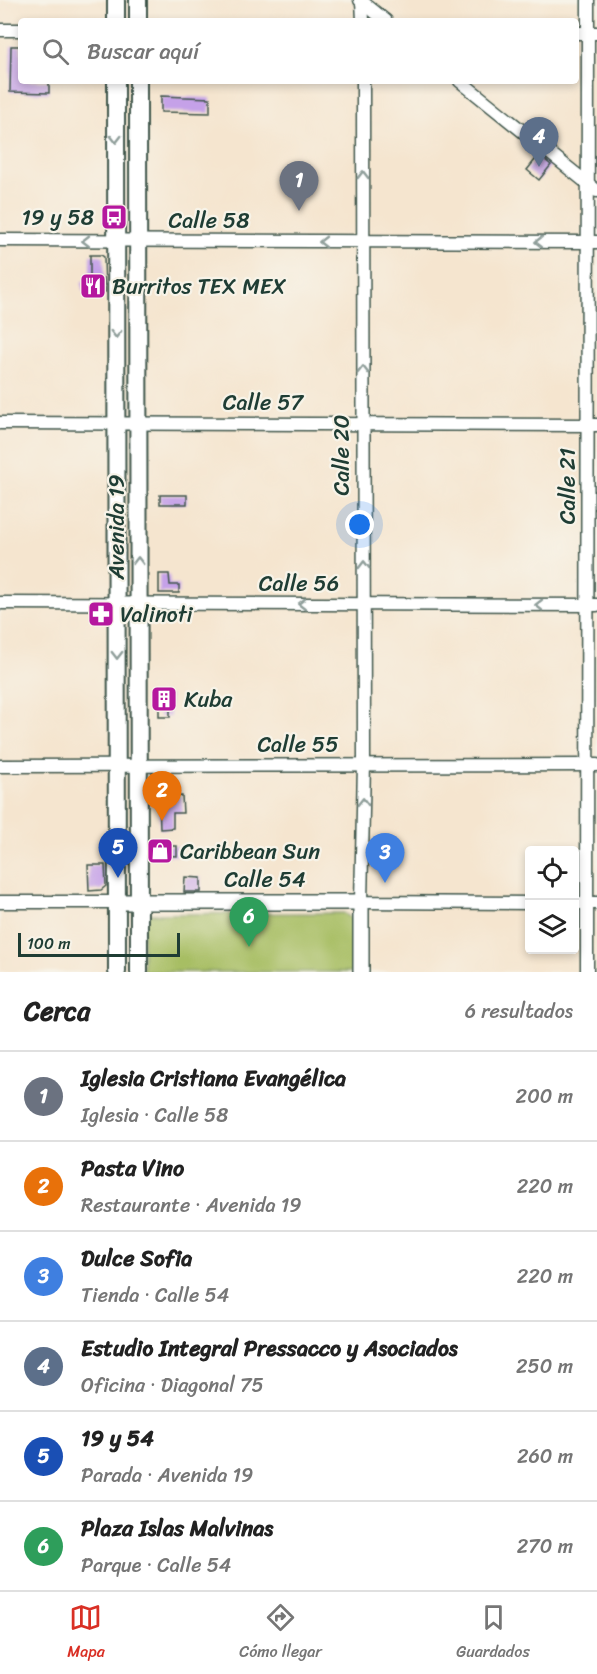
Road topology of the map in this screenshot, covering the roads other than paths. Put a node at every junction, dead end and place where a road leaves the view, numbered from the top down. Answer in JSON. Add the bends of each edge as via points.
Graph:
{"nodes":[{"id":1,"x":116,"y":0,"type":"edge"},
{"id":2,"x":138,"y":0,"type":"edge"},
{"id":3,"x":588,"y":0,"type":"edge"},
{"id":4,"x":361,"y":1,"type":"edge"},
{"id":5,"x":116,"y":18,"type":"edge"},
{"id":6,"x":138,"y":18,"type":"edge"},
{"id":7,"x":363,"y":18,"type":"edge"},
{"id":8,"x":382,"y":18,"type":"edge"},
{"id":9,"x":0,"y":30,"type":"edge"},
{"id":10,"x":18,"y":30,"type":"edge"},
{"id":11,"x":587,"y":33,"type":"edge"},
{"id":12,"x":116,"y":84,"type":"edge"},
{"id":13,"x":138,"y":84,"type":"edge"},
{"id":14,"x":363,"y":84,"type":"edge"},
{"id":15,"x":464,"y":84,"type":"edge"},
{"id":16,"x":592,"y":187,"type":"edge"},
{"id":17,"x":0,"y":240,"type":"edge"},
{"id":18,"x":116,"y":241,"type":"junction"},
{"id":19,"x":138,"y":241,"type":"junction"},
{"id":20,"x":363,"y":242,"type":"junction"},
{"id":21,"x":592,"y":242,"type":"edge"},
{"id":22,"x":0,"y":423,"type":"edge"},
{"id":23,"x":116,"y":423,"type":"junction"},
{"id":24,"x":138,"y":423,"type":"junction"},
{"id":25,"x":364,"y":424,"type":"junction"},
{"id":26,"x":592,"y":425,"type":"edge"},
{"id":27,"x":0,"y":603,"type":"edge"},
{"id":28,"x":117,"y":604,"type":"junction"},
{"id":29,"x":138,"y":604,"type":"junction"},
{"id":30,"x":364,"y":604,"type":"junction"},
{"id":31,"x":592,"y":605,"type":"edge"},
{"id":32,"x":364,"y":764,"type":"junction"},
{"id":33,"x":592,"y":765,"type":"edge"},
{"id":34,"x":0,"y":766,"type":"edge"},
{"id":35,"x":117,"y":766,"type":"junction"},
{"id":36,"x":138,"y":766,"type":"junction"},
{"id":37,"x":138,"y":901,"type":"junction"},
{"id":38,"x":0,"y":902,"type":"edge"},
{"id":39,"x":117,"y":902,"type":"junction"},
{"id":40,"x":362,"y":902,"type":"junction"},
{"id":41,"x":525,"y":903,"type":"edge"},
{"id":42,"x":586,"y":903,"type":"edge"},
{"id":43,"x":117,"y":972,"type":"edge"},
{"id":44,"x":139,"y":972,"type":"edge"},
{"id":45,"x":362,"y":972,"type":"edge"},
{"id":46,"x":587,"y":972,"type":"edge"}],
"edges":[{"from":1,"to":5,"type":"main road"},
{"from":2,"to":6,"type":"main road"},
{"from":3,"to":11,"type":"street","name":"Calle 21"},
{"from":4,"to":7,"type":"street"},
{"from":4,"to":8,"type":"street"},
{"from":9,"to":10,"type":"street"},
{"from":11,"to":16,"type":"street","name":"Calle 21"},
{"from":12,"to":18,"type":"main road","name":"Avenida 19","one_way":true},
{"from":13,"to":19,"type":"main road","name":"Avenida 19"},
{"from":20,"to":14,"type":"street","name":"Calle 20","one_way":true},
{"from":15,"to":16,"type":"street"},
{"from":16,"to":21,"type":"street","name":"Calle 21"},
{"from":18,"to":17,"type":"street","name":"Calle 58","one_way":true},
{"from":18,"to":19,"type":"street","name":"Calle 58"},
{"from":18,"to":23,"type":"main road","name":"Avenida 19","one_way":true},
{"from":20,"to":19,"type":"street","name":"Calle 58","one_way":true},
{"from":19,"to":24,"type":"main road","name":"Avenida 19"},
{"from":21,"to":20,"type":"street","name":"Calle 58","one_way":true},
{"from":25,"to":20,"type":"street","name":"Calle 20","one_way":true},
{"from":21,"to":26,"type":"street","name":"Calle 21"},
{"from":22,"to":23,"type":"street","name":"Calle 57"},
{"from":23,"to":24,"type":"street","name":"Calle 57"},
{"from":23,"to":28,"type":"main road","name":"Avenida 19"},
{"from":24,"to":25,"type":"street","name":"Calle 57"},
{"from":29,"to":24,"type":"main road","name":"Avenida 19","one_way":true},
{"from":25,"to":26,"type":"street","name":"Calle 57"},
{"from":30,"to":25,"type":"street","name":"Calle 20","one_way":true},
{"from":26,"to":31,"type":"street","name":"Calle 21"},
{"from":27,"to":28,"type":"street","name":"Calle 56"},
{"from":28,"to":29,"type":"street","name":"Calle 56"},
{"from":28,"to":35,"type":"main road","name":"Avenida 19","one_way":true},
{"from":30,"to":29,"type":"street","name":"Calle 56","one_way":true},
{"from":29,"to":36,"type":"main road","name":"Avenida 19"},
{"from":31,"to":30,"type":"street","name":"Calle 56","one_way":true},
{"from":30,"to":32,"type":"street","name":"Calle 20"},
{"from":31,"to":33,"type":"street","name":"Calle 21"},
{"from":32,"to":33,"type":"street","name":"Calle 55"},
{"from":32,"to":36,"type":"street","name":"Calle 55"},
{"from":40,"to":32,"type":"street","name":"Calle 20","one_way":true},
{"from":33,"to":42,"type":"street","name":"Calle 21"},
{"from":34,"to":35,"type":"street","name":"Calle 55"},
{"from":35,"to":36,"type":"street","name":"Calle 55"},
{"from":35,"to":39,"type":"main road","name":"Avenida 19"},
{"from":36,"to":37,"type":"main road","name":"Avenida 19"},
{"from":37,"to":39,"type":"street","name":"Calle 54"},
{"from":37,"to":40,"type":"street","name":"Calle 54"},
{"from":37,"to":44,"type":"main road","name":"Avenida 19"},
{"from":38,"to":39,"type":"street","name":"Calle 54"},
{"from":39,"to":43,"type":"main road","name":"Avenida 19"},
{"from":40,"to":41,"type":"street","name":"Calle 54"},
{"from":40,"to":45,"type":"street","name":"Calle 20"},
{"from":42,"to":46,"type":"street","name":"Calle 21"}]}
